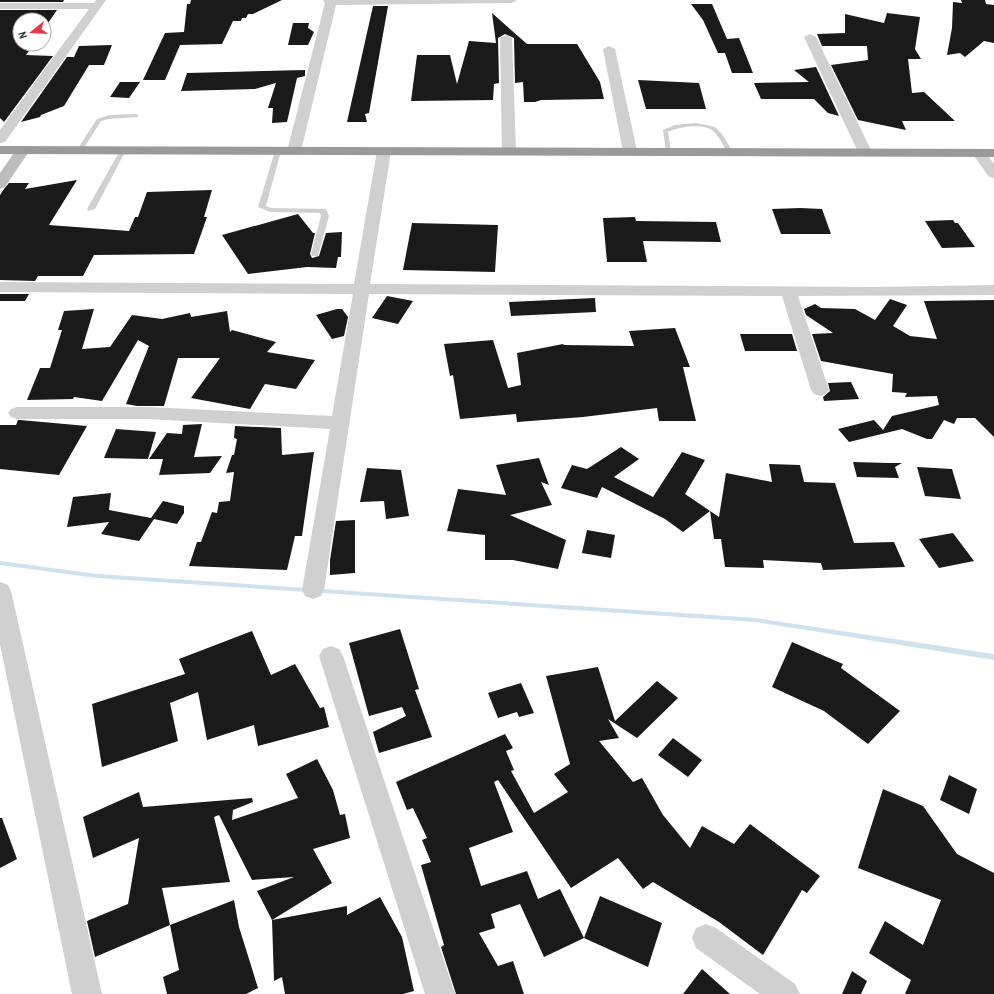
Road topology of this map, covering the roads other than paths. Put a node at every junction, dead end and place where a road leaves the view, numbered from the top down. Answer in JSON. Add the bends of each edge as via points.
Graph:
{"nodes":[{"id":1,"x":512,"y":0,"type":"edge"},
{"id":2,"x":330,"y":1,"type":"edge"},
{"id":3,"x":99,"y":3,"type":"edge"},
{"id":4,"x":0,"y":6,"type":"edge"},
{"id":5,"x":810,"y":37,"type":"dead end"},
{"id":6,"x":506,"y":38,"type":"dead end"},
{"id":7,"x":608,"y":48,"type":"dead end"},
{"id":8,"x":136,"y":116,"type":"dead end"},
{"id":9,"x":0,"y":139,"type":"edge"},
{"id":10,"x":0,"y":150,"type":"edge"},
{"id":11,"x":23,"y":150,"type":"junction"},
{"id":12,"x":80,"y":150,"type":"junction"},
{"id":13,"x":123,"y":150,"type":"junction"},
{"id":14,"x":278,"y":151,"type":"junction"},
{"id":15,"x":294,"y":151,"type":"junction"},
{"id":16,"x":384,"y":151,"type":"junction"},
{"id":17,"x":509,"y":151,"type":"junction"},
{"id":18,"x":630,"y":151,"type":"junction"},
{"id":19,"x":668,"y":151,"type":"junction"},
{"id":20,"x":730,"y":152,"type":"junction"},
{"id":21,"x":865,"y":152,"type":"junction"},
{"id":22,"x":979,"y":153,"type":"junction"},
{"id":23,"x":994,"y":153,"type":"edge"},
{"id":24,"x":994,"y":174,"type":"edge"},
{"id":25,"x":0,"y":184,"type":"edge"},
{"id":26,"x":91,"y":209,"type":"dead end"},
{"id":27,"x":315,"y":254,"type":"dead end"},
{"id":28,"x":0,"y":287,"type":"edge"},
{"id":29,"x":363,"y":288,"type":"junction"},
{"id":30,"x":994,"y":290,"type":"edge"},
{"id":31,"x":789,"y":292,"type":"junction"},
{"id":32,"x":820,"y":390,"type":"dead end"},
{"id":33,"x":17,"y":413,"type":"dead end"},
{"id":34,"x":340,"y":423,"type":"junction"},
{"id":35,"x":313,"y":590,"type":"dead end"},
{"id":36,"x":0,"y":591,"type":"edge"},
{"id":37,"x":331,"y":656,"type":"dead end"},
{"id":38,"x":706,"y":938,"type":"dead end"},
{"id":39,"x":87,"y":994,"type":"edge"},
{"id":40,"x":440,"y":994,"type":"edge"},
{"id":41,"x":786,"y":994,"type":"edge"}],
"edges":[{"from":1,"to":2,"type":"street"},
{"from":2,"to":15,"type":"street"},
{"from":3,"to":4,"type":"street"},
{"from":3,"to":9,"type":"street"},
{"from":5,"to":21,"type":"street"},
{"from":6,"to":17,"type":"street"},
{"from":7,"to":18,"type":"street"},
{"from":8,"to":12,"type":"lane","via":[[99,120]]},
{"from":10,"to":11,"type":"highway"},
{"from":11,"to":12,"type":"highway"},
{"from":11,"to":25,"type":"street"},
{"from":12,"to":13,"type":"highway"},
{"from":13,"to":14,"type":"highway"},
{"from":13,"to":26,"type":"lane"},
{"from":14,"to":15,"type":"highway"},
{"from":14,"to":27,"type":"lane","via":[[262,207],[270,210],[323,211],[325,216]]},
{"from":15,"to":16,"type":"highway"},
{"from":16,"to":17,"type":"highway"},
{"from":16,"to":29,"type":"street"},
{"from":17,"to":18,"type":"highway"},
{"from":18,"to":19,"type":"highway"},
{"from":19,"to":20,"type":"highway"},
{"from":19,"to":20,"type":"lane","via":[[666,131],[678,126],[708,126]]},
{"from":20,"to":21,"type":"highway"},
{"from":21,"to":22,"type":"highway"},
{"from":22,"to":23,"type":"highway"},
{"from":22,"to":24,"type":"street"},
{"from":28,"to":29,"type":"street"},
{"from":29,"to":31,"type":"street"},
{"from":29,"to":34,"type":"street"},
{"from":30,"to":31,"type":"street"},
{"from":31,"to":32,"type":"street"},
{"from":33,"to":34,"type":"street","via":[[148,413]]},
{"from":34,"to":35,"type":"street"},
{"from":36,"to":39,"type":"street"},
{"from":37,"to":40,"type":"street"},
{"from":38,"to":41,"type":"street"}]}
